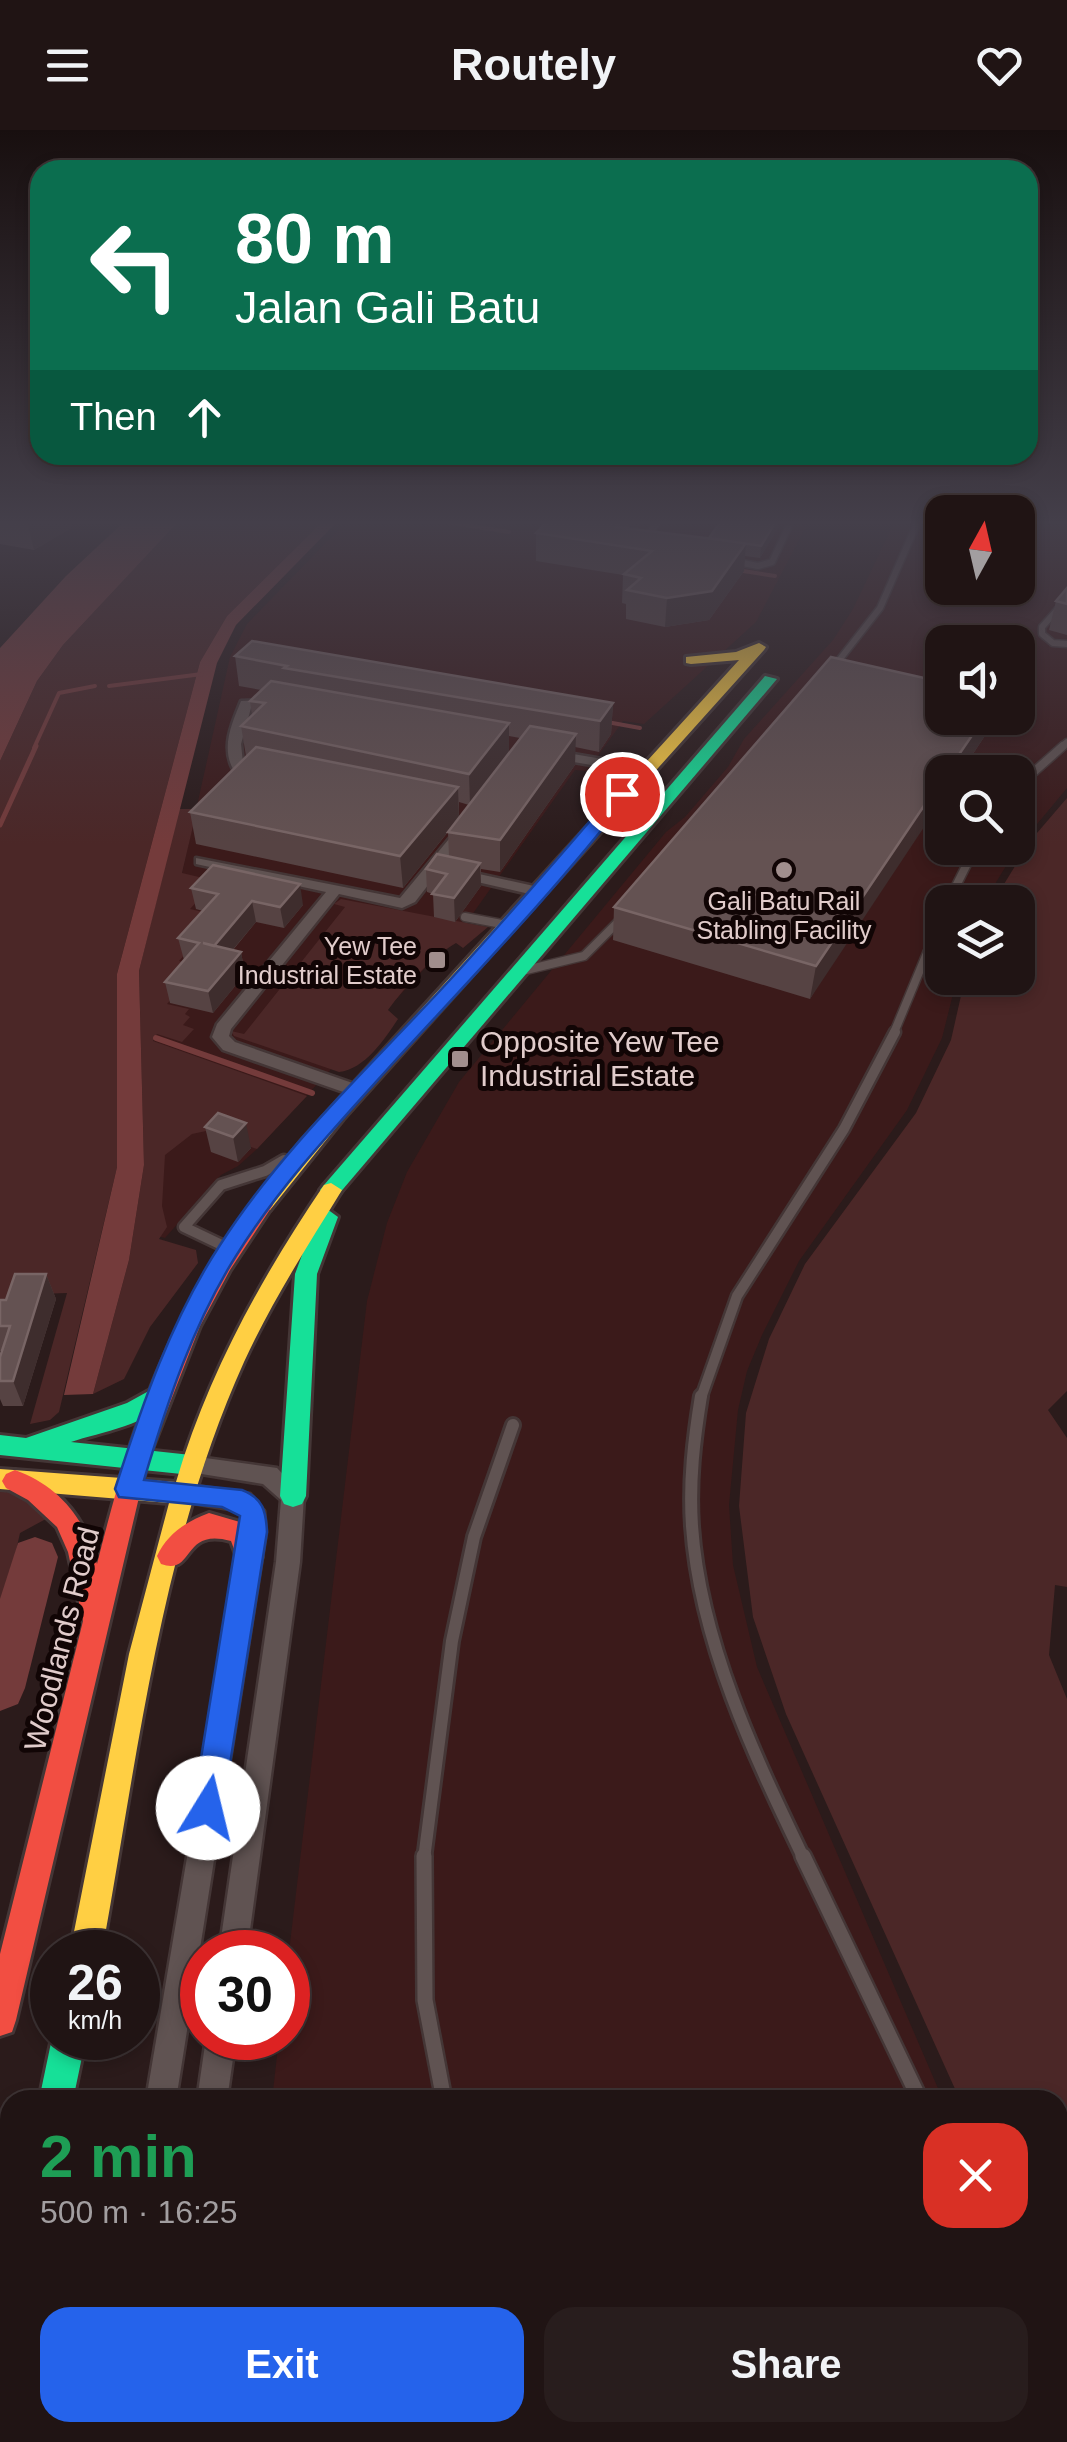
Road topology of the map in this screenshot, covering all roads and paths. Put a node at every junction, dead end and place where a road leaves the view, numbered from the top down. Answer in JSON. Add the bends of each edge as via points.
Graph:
{"nodes":[{"id":1,"x":863,"y":629,"type":"edge"},
{"id":2,"x":1042,"y":629,"type":"edge"},
{"id":3,"x":1067,"y":644,"type":"edge"},
{"id":4,"x":826,"y":676,"type":"edge"},
{"id":5,"x":770,"y":679,"type":"dead end"},
{"id":6,"x":700,"y":707,"type":"junction"},
{"id":7,"x":297,"y":708,"type":"edge"},
{"id":8,"x":681,"y":727,"type":"junction"},
{"id":9,"x":718,"y":738,"type":"junction"},
{"id":10,"x":1067,"y":742,"type":"edge"},
{"id":11,"x":542,"y":752,"type":"edge"},
{"id":12,"x":643,"y":770,"type":"junction"},
{"id":13,"x":1035,"y":771,"type":"edge"},
{"id":14,"x":275,"y":774,"type":"edge"},
{"id":15,"x":476,"y":814,"type":"edge"},
{"id":16,"x":200,"y":861,"type":"dead end"},
{"id":17,"x":434,"y":868,"type":"junction"},
{"id":18,"x":334,"y":890,"type":"junction"},
{"id":19,"x":538,"y":891,"type":"junction"},
{"id":20,"x":634,"y":903,"type":"edge"},
{"id":21,"x":465,"y":917,"type":"dead end"},
{"id":22,"x":508,"y":925,"type":"junction"},
{"id":23,"x":925,"y":965,"type":"edge"},
{"id":24,"x":512,"y":974,"type":"junction"},
{"id":25,"x":355,"y":1090,"type":"junction"},
{"id":26,"x":304,"y":1148,"type":"junction"},
{"id":27,"x":355,"y":1158,"type":"junction"},
{"id":28,"x":229,"y":1248,"type":"junction"},
{"id":29,"x":179,"y":1342,"type":"junction"},
{"id":30,"x":156,"y":1398,"type":"junction"},
{"id":31,"x":97,"y":1424,"type":"junction"},
{"id":32,"x":513,"y":1425,"type":"dead end"},
{"id":33,"x":0,"y":1445,"type":"edge"},
{"id":34,"x":25,"y":1448,"type":"junction"},
{"id":35,"x":136,"y":1459,"type":"junction"},
{"id":36,"x":191,"y":1465,"type":"junction"},
{"id":37,"x":8,"y":1480,"type":"edge"},
{"id":38,"x":128,"y":1489,"type":"junction"},
{"id":39,"x":184,"y":1494,"type":"junction"},
{"id":40,"x":293,"y":1496,"type":"junction"},
{"id":41,"x":248,"y":1557,"type":"junction"},
{"id":42,"x":168,"y":1560,"type":"junction"},
{"id":43,"x":96,"y":1624,"type":"junction"},
{"id":44,"x":91,"y":1930,"type":"edge"},
{"id":45,"x":236,"y":1930,"type":"edge"},
{"id":46,"x":0,"y":2020,"type":"edge"},
{"id":47,"x":64,"y":2060,"type":"edge"},
{"id":48,"x":217,"y":2060,"type":"edge"},
{"id":49,"x":58,"y":2090,"type":"edge"},
{"id":50,"x":163,"y":2090,"type":"edge"},
{"id":51,"x":213,"y":2090,"type":"edge"},
{"id":52,"x":442,"y":2090,"type":"edge"},
{"id":53,"x":915,"y":2090,"type":"edge"}],
"edges":[{"from":1,"to":4,"type":"lane"},
{"from":2,"to":3,"type":"lane","via":[[1053,643]]},
{"from":5,"to":9,"type":"main road"},
{"from":6,"to":6,"type":"main road","name":"Woodlands Road","via":[[687,663],[759,647]]},
{"from":6,"to":8,"type":"main road","name":"Woodlands Road"},
{"from":7,"to":14,"type":"street","via":[[246,704],[232,758],[238,766]]},
{"from":8,"to":9,"type":"main road","via":[[710,723]]},
{"from":8,"to":12,"type":"main road","name":"Woodlands Road"},
{"from":9,"to":24,"type":"main road"},
{"from":10,"to":13,"type":"lane"},
{"from":11,"to":12,"type":"street"},
{"from":12,"to":19,"type":"main road","name":"Woodlands Road"},
{"from":15,"to":17,"type":"street"},
{"from":16,"to":18,"type":"street"},
{"from":17,"to":18,"type":"street","via":[[402,903]]},
{"from":17,"to":19,"type":"street"},
{"from":18,"to":25,"type":"street","via":[[220,1037],[229,1046]]},
{"from":19,"to":22,"type":"main road","name":"Woodlands Road"},
{"from":20,"to":24,"type":"lane","via":[[584,956]]},
{"from":21,"to":22,"type":"lane"},
{"from":22,"to":25,"type":"main road","name":"Woodlands Road"},
{"from":23,"to":53,"type":"lane","via":[[871,1084],[726,1318],[700,1394],[690,1518],[698,1582],[726,1685]]},
{"from":24,"to":27,"type":"main road"},
{"from":25,"to":26,"type":"main road","name":"Woodlands Road"},
{"from":26,"to":28,"type":"main road","name":"Woodlands Road"},
{"from":26,"to":28,"type":"lane","via":[[265,1172],[221,1185],[184,1227]]},
{"from":27,"to":36,"type":"main road","via":[[270,1281]]},
{"from":27,"to":40,"type":"main road","via":[[306,1274]]},
{"from":28,"to":29,"type":"main road","name":"Woodlands Road"},
{"from":29,"to":30,"type":"main road","name":"Woodlands Road"},
{"from":29,"to":31,"type":"main road"},
{"from":30,"to":31,"type":"main road"},
{"from":30,"to":35,"type":"main road","name":"Woodlands Road"},
{"from":31,"to":34,"type":"main road"},
{"from":32,"to":52,"type":"lane","via":[[474,1538],[456,1624],[423,1863],[424,2000]]},
{"from":33,"to":34,"type":"main road"},
{"from":34,"to":35,"type":"main road"},
{"from":35,"to":36,"type":"main road"},
{"from":35,"to":38,"type":"main road","name":"Woodlands Road"},
{"from":36,"to":39,"type":"main road"},
{"from":36,"to":40,"type":"street","via":[[269,1475]]},
{"from":37,"to":38,"type":"main road"},
{"from":37,"to":43,"type":"main road","via":[[46,1492],[73,1522]]},
{"from":38,"to":39,"type":"main road"},
{"from":38,"to":43,"type":"main road","name":"Woodlands Road"},
{"from":39,"to":41,"type":"street","via":[[242,1501],[253,1512]]},
{"from":39,"to":42,"type":"main road"},
{"from":40,"to":45,"type":"street"},
{"from":41,"to":42,"type":"main road","via":[[241,1533],[224,1523],[189,1532]]},
{"from":41,"to":50,"type":"street"},
{"from":42,"to":44,"type":"main road"},
{"from":43,"to":46,"type":"main road","name":"Woodlands Road"},
{"from":47,"to":49,"type":"main road"},
{"from":48,"to":51,"type":"street"}]}
